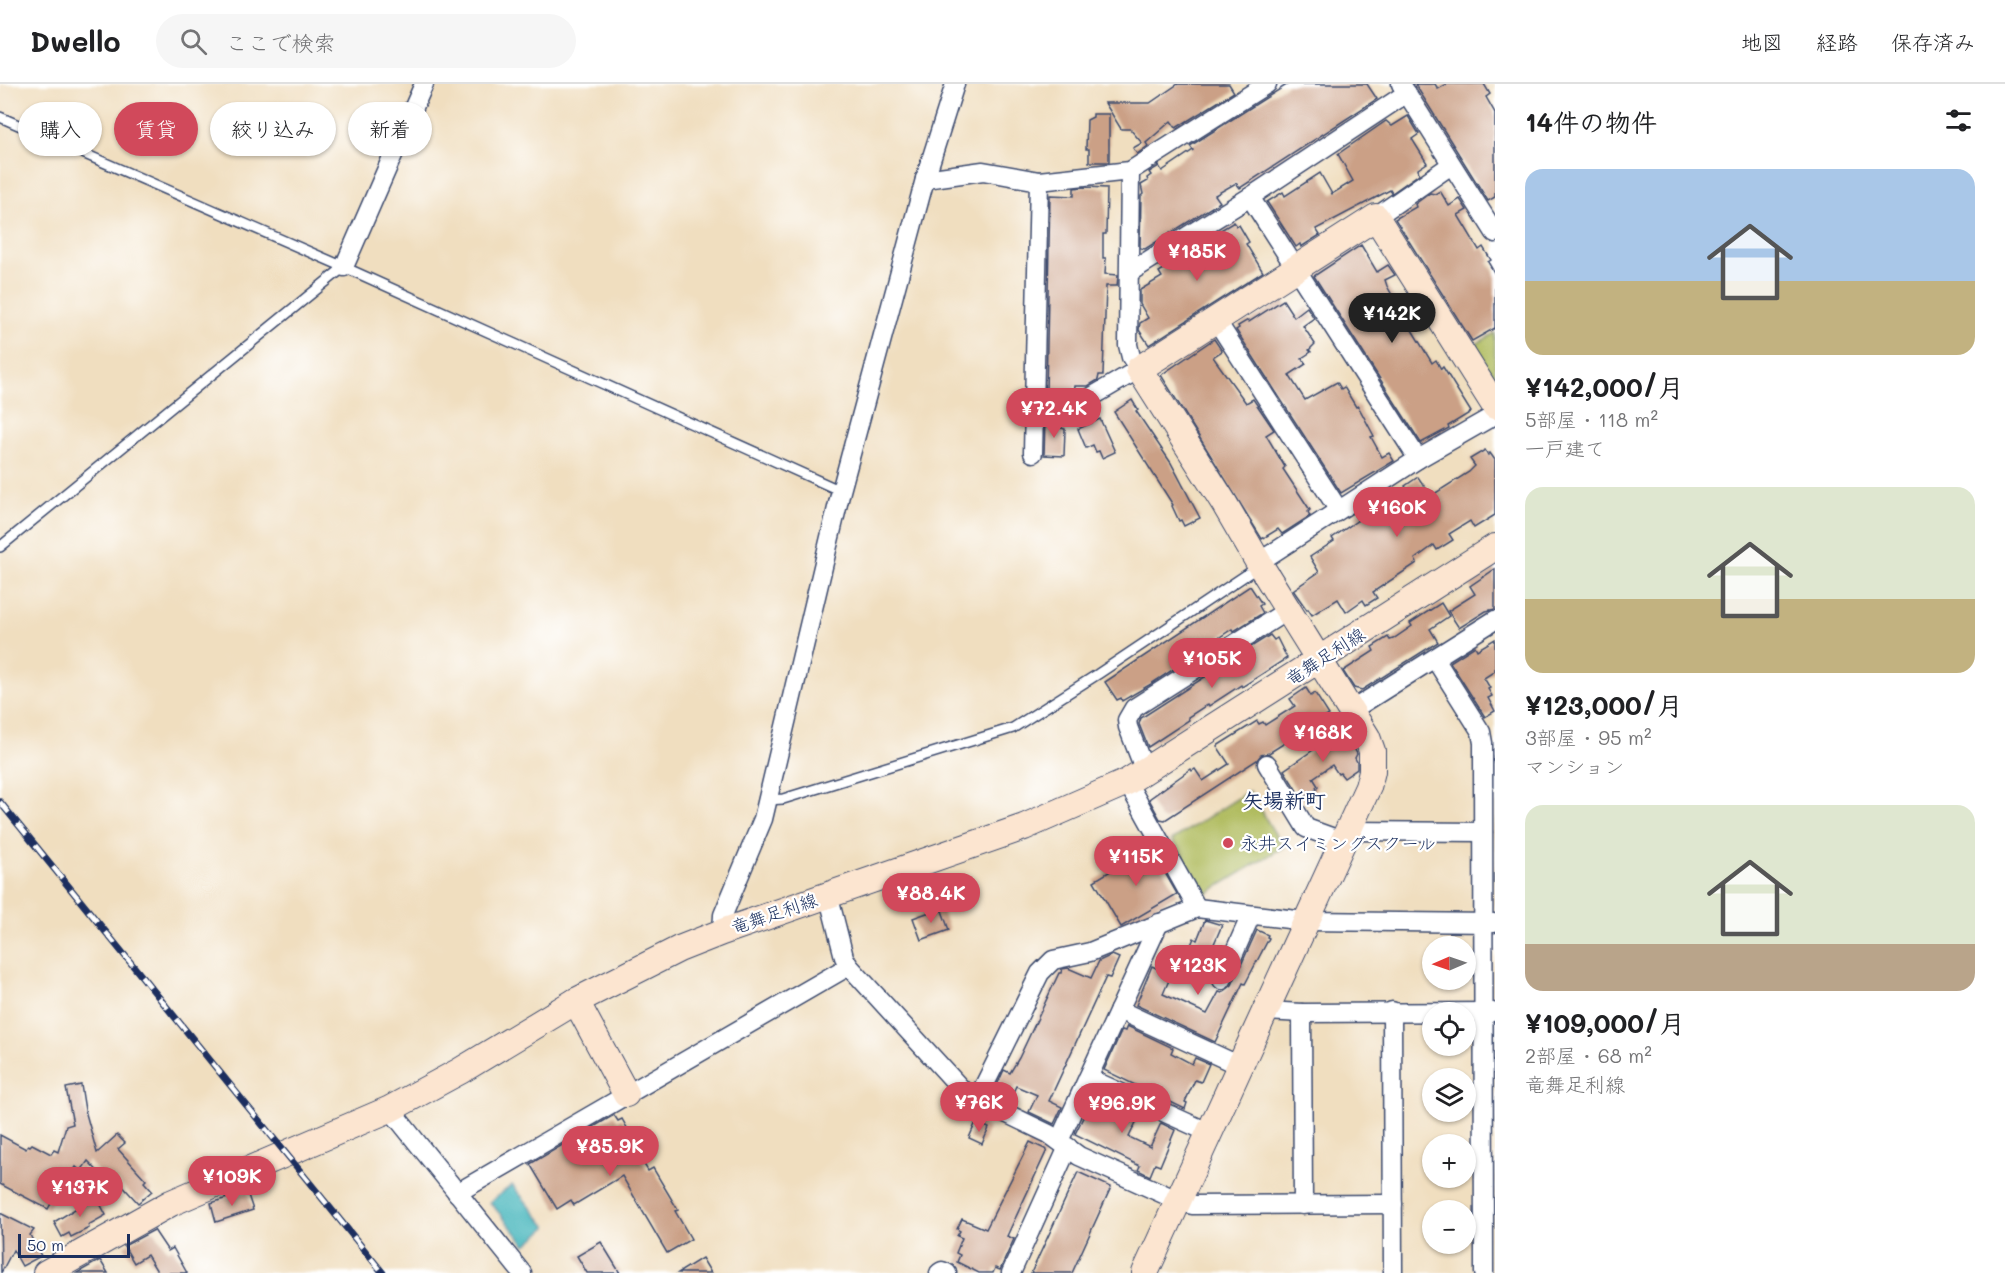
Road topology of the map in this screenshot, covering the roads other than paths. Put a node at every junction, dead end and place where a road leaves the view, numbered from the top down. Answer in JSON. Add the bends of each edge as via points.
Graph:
{"nodes":[{"id":1,"x":424,"y":84,"type":"edge"},
{"id":2,"x":955,"y":84,"type":"edge"},
{"id":3,"x":1267,"y":84,"type":"edge"},
{"id":4,"x":1404,"y":89,"type":"edge"},
{"id":5,"x":0,"y":117,"type":"edge"},
{"id":6,"x":1451,"y":165,"type":"junction"},
{"id":7,"x":1130,"y":171,"type":"junction"},
{"id":8,"x":925,"y":179,"type":"junction"},
{"id":9,"x":1039,"y":181,"type":"junction"},
{"id":10,"x":1250,"y":197,"type":"junction"},
{"id":11,"x":1376,"y":217,"type":"junction"},
{"id":12,"x":1495,"y":233,"type":"edge"},
{"id":13,"x":344,"y":267,"type":"junction"},
{"id":14,"x":1295,"y":269,"type":"junction"},
{"id":15,"x":1130,"y":272,"type":"junction"},
{"id":16,"x":1216,"y":320,"type":"junction"},
{"id":17,"x":1139,"y":369,"type":"junction"},
{"id":18,"x":1034,"y":405,"type":"junction"},
{"id":19,"x":1495,"y":406,"type":"edge"},
{"id":20,"x":1495,"y":415,"type":"edge"},
{"id":21,"x":1033,"y":453,"type":"dead end"},
{"id":22,"x":1418,"y":459,"type":"junction"},
{"id":23,"x":841,"y":491,"type":"junction"},
{"id":24,"x":1338,"y":509,"type":"junction"},
{"id":25,"x":1495,"y":547,"type":"edge"},
{"id":26,"x":0,"y":548,"type":"edge"},
{"id":27,"x":1259,"y":564,"type":"junction"},
{"id":28,"x":1288,"y":610,"type":"junction"},
{"id":29,"x":1495,"y":620,"type":"edge"},
{"id":30,"x":1435,"y":659,"type":"junction"},
{"id":31,"x":1320,"y":660,"type":"junction"},
{"id":32,"x":1352,"y":710,"type":"junction"},
{"id":33,"x":1488,"y":728,"type":"edge"},
{"id":34,"x":1267,"y":764,"type":"dead end"},
{"id":35,"x":1136,"y":776,"type":"junction"},
{"id":36,"x":767,"y":800,"type":"junction"},
{"id":37,"x":1483,"y":832,"type":"junction"},
{"id":38,"x":1344,"y":836,"type":"junction"},
{"id":39,"x":828,"y":894,"type":"junction"},
{"id":40,"x":1197,"y":908,"type":"junction"},
{"id":41,"x":1251,"y":915,"type":"junction"},
{"id":42,"x":1305,"y":921,"type":"junction"},
{"id":43,"x":1159,"y":923,"type":"junction"},
{"id":44,"x":1489,"y":923,"type":"edge"},
{"id":45,"x":722,"y":932,"type":"junction"},
{"id":46,"x":849,"y":966,"type":"junction"},
{"id":47,"x":1222,"y":980,"type":"dead end"},
{"id":48,"x":576,"y":1001,"type":"junction"},
{"id":49,"x":1119,"y":1010,"type":"junction"},
{"id":50,"x":1266,"y":1011,"type":"junction"},
{"id":51,"x":1392,"y":1011,"type":"junction"},
{"id":52,"x":1489,"y":1012,"type":"edge"},
{"id":53,"x":1302,"y":1013,"type":"junction"},
{"id":54,"x":1240,"y":1066,"type":"junction"},
{"id":55,"x":1088,"y":1078,"type":"junction"},
{"id":56,"x":626,"y":1094,"type":"junction"},
{"id":57,"x":978,"y":1098,"type":"junction"},
{"id":58,"x":390,"y":1109,"type":"junction"},
{"id":59,"x":1210,"y":1133,"type":"junction"},
{"id":60,"x":1063,"y":1144,"type":"junction"},
{"id":61,"x":457,"y":1193,"type":"junction"},
{"id":62,"x":1179,"y":1201,"type":"junction"},
{"id":63,"x":1393,"y":1204,"type":"junction"},
{"id":64,"x":1303,"y":1205,"type":"junction"},
{"id":65,"x":46,"y":1273,"type":"edge"},
{"id":66,"x":522,"y":1273,"type":"edge"},
{"id":67,"x":939,"y":1273,"type":"edge"},
{"id":68,"x":947,"y":1273,"type":"edge"},
{"id":69,"x":1011,"y":1273,"type":"edge"},
{"id":70,"x":1145,"y":1273,"type":"edge"},
{"id":71,"x":1393,"y":1273,"type":"edge"},
{"id":72,"x":1484,"y":1273,"type":"edge"}],
"edges":[{"from":1,"to":13,"type":"street"},
{"from":2,"to":8,"type":"street"},
{"from":3,"to":7,"type":"street"},
{"from":4,"to":6,"type":"street"},
{"from":4,"to":10,"type":"street"},
{"from":5,"to":13,"type":"lane"},
{"from":6,"to":11,"type":"street"},
{"from":6,"to":12,"type":"street"},
{"from":7,"to":9,"type":"street"},
{"from":7,"to":15,"type":"street"},
{"from":8,"to":9,"type":"street","via":[[983,171]]},
{"from":8,"to":23,"type":"street"},
{"from":9,"to":18,"type":"street"},
{"from":10,"to":14,"type":"street"},
{"from":10,"to":15,"type":"street"},
{"from":11,"to":14,"type":"street"},
{"from":11,"to":19,"type":"street"},
{"from":13,"to":23,"type":"lane"},
{"from":13,"to":26,"type":"lane"},
{"from":14,"to":16,"type":"street"},
{"from":14,"to":22,"type":"street"},
{"from":15,"to":17,"type":"street","via":[[1128,345]]},
{"from":16,"to":17,"type":"street"},
{"from":16,"to":24,"type":"street"},
{"from":17,"to":18,"type":"street","via":[[1076,406]]},
{"from":17,"to":27,"type":"street"},
{"from":18,"to":21,"type":"street"},
{"from":20,"to":22,"type":"street"},
{"from":22,"to":24,"type":"street"},
{"from":23,"to":36,"type":"street"},
{"from":24,"to":27,"type":"street"},
{"from":25,"to":31,"type":"street","name":"竜舞足利線"},
{"from":27,"to":28,"type":"street"},
{"from":27,"to":36,"type":"lane","via":[[1013,728],[783,799]]},
{"from":28,"to":31,"type":"street"},
{"from":28,"to":35,"type":"street","via":[[1134,708],[1127,720]]},
{"from":29,"to":30,"type":"street"},
{"from":30,"to":32,"type":"street"},
{"from":30,"to":33,"type":"street"},
{"from":31,"to":32,"type":"street"},
{"from":31,"to":35,"type":"street","name":"竜舞足利線"},
{"from":32,"to":38,"type":"street","via":[[1372,751],[1372,771]]},
{"from":33,"to":37,"type":"street","via":[[1483,743]]},
{"from":34,"to":38,"type":"street","via":[[1306,828]]},
{"from":35,"to":39,"type":"street","name":"竜舞足利線","via":[[1024,827]]},
{"from":35,"to":40,"type":"street"},
{"from":36,"to":45,"type":"street","via":[[763,819],[723,915]]},
{"from":37,"to":38,"type":"street"},
{"from":37,"to":44,"type":"street"},
{"from":38,"to":42,"type":"street"},
{"from":39,"to":45,"type":"street","name":"竜舞足利線"},
{"from":39,"to":46,"type":"street"},
{"from":40,"to":41,"type":"street"},
{"from":40,"to":43,"type":"street"},
{"from":41,"to":42,"type":"street"},
{"from":41,"to":47,"type":"street"},
{"from":42,"to":44,"type":"street"},
{"from":42,"to":50,"type":"street"},
{"from":43,"to":49,"type":"street"},
{"from":43,"to":57,"type":"street","via":[[1090,952],[1053,960],[1040,973]]},
{"from":44,"to":52,"type":"street"},
{"from":45,"to":48,"type":"street","name":"竜舞足利線"},
{"from":46,"to":56,"type":"street"},
{"from":46,"to":57,"type":"street","via":[[966,1094]]},
{"from":48,"to":56,"type":"street"},
{"from":48,"to":58,"type":"street","name":"竜舞足利線"},
{"from":49,"to":54,"type":"street"},
{"from":49,"to":55,"type":"street"},
{"from":50,"to":53,"type":"street"},
{"from":50,"to":54,"type":"street"},
{"from":51,"to":52,"type":"street"},
{"from":51,"to":53,"type":"street"},
{"from":51,"to":63,"type":"street"},
{"from":52,"to":72,"type":"street"},
{"from":53,"to":64,"type":"street"},
{"from":54,"to":59,"type":"street"},
{"from":55,"to":59,"type":"street"},
{"from":55,"to":60,"type":"street"},
{"from":56,"to":61,"type":"street"},
{"from":57,"to":60,"type":"street"},
{"from":58,"to":61,"type":"street"},
{"from":58,"to":65,"type":"street","name":"竜舞足利線","via":[[171,1203]]},
{"from":59,"to":62,"type":"street"},
{"from":60,"to":62,"type":"street","via":[[1079,1156]]},
{"from":60,"to":69,"type":"street"},
{"from":61,"to":66,"type":"street"},
{"from":62,"to":64,"type":"street"},
{"from":62,"to":70,"type":"street"},
{"from":63,"to":64,"type":"street"},
{"from":63,"to":71,"type":"street"},
{"from":67,"to":68,"type":"street"}]}
